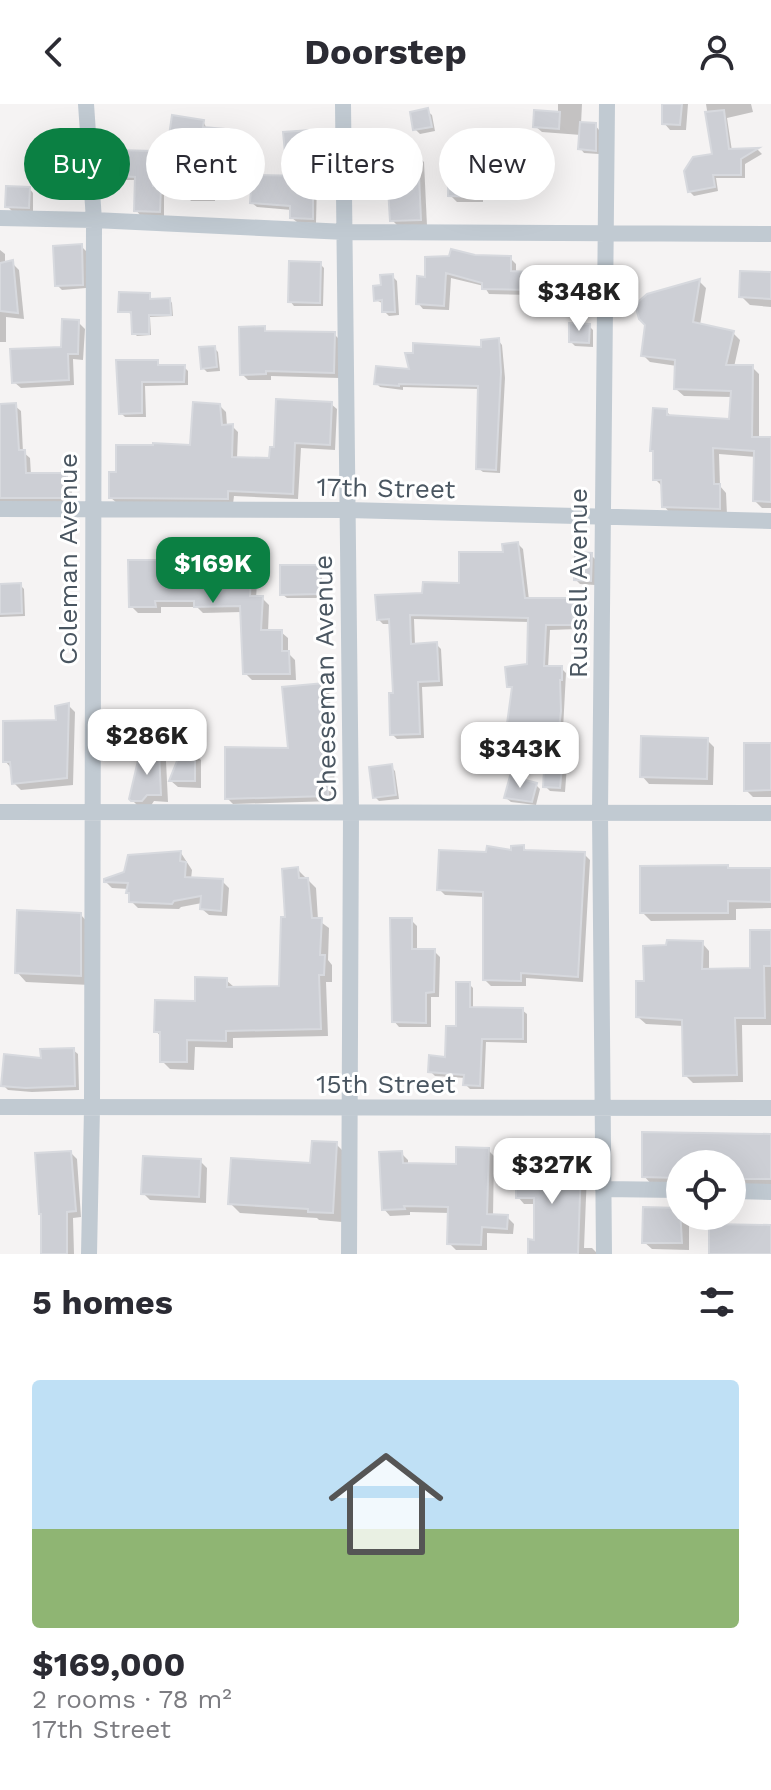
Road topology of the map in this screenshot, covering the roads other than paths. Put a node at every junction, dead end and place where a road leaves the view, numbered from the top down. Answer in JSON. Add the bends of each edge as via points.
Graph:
{"nodes":[{"id":1,"x":86,"y":104,"type":"edge"},
{"id":2,"x":343,"y":104,"type":"edge"},
{"id":3,"x":607,"y":104,"type":"edge"},
{"id":4,"x":0,"y":218,"type":"edge"},
{"id":5,"x":94,"y":220,"type":"junction"},
{"id":6,"x":346,"y":232,"type":"junction"},
{"id":7,"x":608,"y":232,"type":"junction"},
{"id":8,"x":771,"y":234,"type":"edge"},
{"id":9,"x":0,"y":509,"type":"edge"},
{"id":10,"x":92,"y":510,"type":"junction"},
{"id":11,"x":348,"y":510,"type":"junction"},
{"id":12,"x":603,"y":517,"type":"junction"},
{"id":13,"x":771,"y":521,"type":"edge"},
{"id":14,"x":0,"y":812,"type":"edge"},
{"id":15,"x":91,"y":813,"type":"junction"},
{"id":16,"x":351,"y":813,"type":"junction"},
{"id":17,"x":600,"y":813,"type":"junction"},
{"id":18,"x":771,"y":813,"type":"edge"},
{"id":19,"x":0,"y":1107,"type":"edge"},
{"id":20,"x":92,"y":1108,"type":"junction"},
{"id":21,"x":350,"y":1108,"type":"junction"},
{"id":22,"x":603,"y":1108,"type":"junction"},
{"id":23,"x":771,"y":1108,"type":"edge"},
{"id":24,"x":603,"y":1189,"type":"junction"},
{"id":25,"x":666,"y":1190,"type":"edge"},
{"id":26,"x":746,"y":1191,"type":"edge"},
{"id":27,"x":771,"y":1192,"type":"edge"},
{"id":28,"x":89,"y":1254,"type":"edge"},
{"id":29,"x":349,"y":1254,"type":"edge"},
{"id":30,"x":604,"y":1254,"type":"edge"}],
"edges":[{"from":1,"to":5,"type":"street","name":"Coleman Avenue"},
{"from":2,"to":6,"type":"street","name":"Cheeseman Avenue"},
{"from":3,"to":7,"type":"street","name":"Russell Avenue"},
{"from":4,"to":5,"type":"street"},
{"from":5,"to":6,"type":"street"},
{"from":5,"to":10,"type":"street","name":"Coleman Avenue"},
{"from":6,"to":7,"type":"street"},
{"from":6,"to":11,"type":"street","name":"Cheeseman Avenue"},
{"from":7,"to":8,"type":"street"},
{"from":7,"to":12,"type":"street","name":"Russell Avenue"},
{"from":9,"to":10,"type":"street","name":"17th Street"},
{"from":10,"to":11,"type":"street","name":"17th Street"},
{"from":10,"to":15,"type":"street","name":"Coleman Avenue"},
{"from":11,"to":12,"type":"street","name":"17th Street"},
{"from":11,"to":16,"type":"street","name":"Cheeseman Avenue"},
{"from":12,"to":13,"type":"street","name":"17th Street"},
{"from":12,"to":17,"type":"street","name":"Russell Avenue"},
{"from":14,"to":15,"type":"street"},
{"from":15,"to":16,"type":"street"},
{"from":15,"to":20,"type":"street","name":"Coleman Avenue"},
{"from":16,"to":17,"type":"street"},
{"from":16,"to":21,"type":"street","name":"Cheeseman Avenue"},
{"from":17,"to":18,"type":"street"},
{"from":17,"to":22,"type":"street","name":"Russell Avenue"},
{"from":19,"to":20,"type":"street","name":"15th Street"},
{"from":20,"to":21,"type":"street","name":"15th Street"},
{"from":20,"to":28,"type":"street","name":"Coleman Avenue"},
{"from":21,"to":22,"type":"street","name":"15th Street"},
{"from":21,"to":29,"type":"street","name":"Cheeseman Avenue"},
{"from":22,"to":23,"type":"street","name":"15th Street"},
{"from":22,"to":24,"type":"street","name":"Russell Avenue"},
{"from":24,"to":25,"type":"street"},
{"from":24,"to":30,"type":"street","name":"Russell Avenue"},
{"from":26,"to":27,"type":"street"}]}
